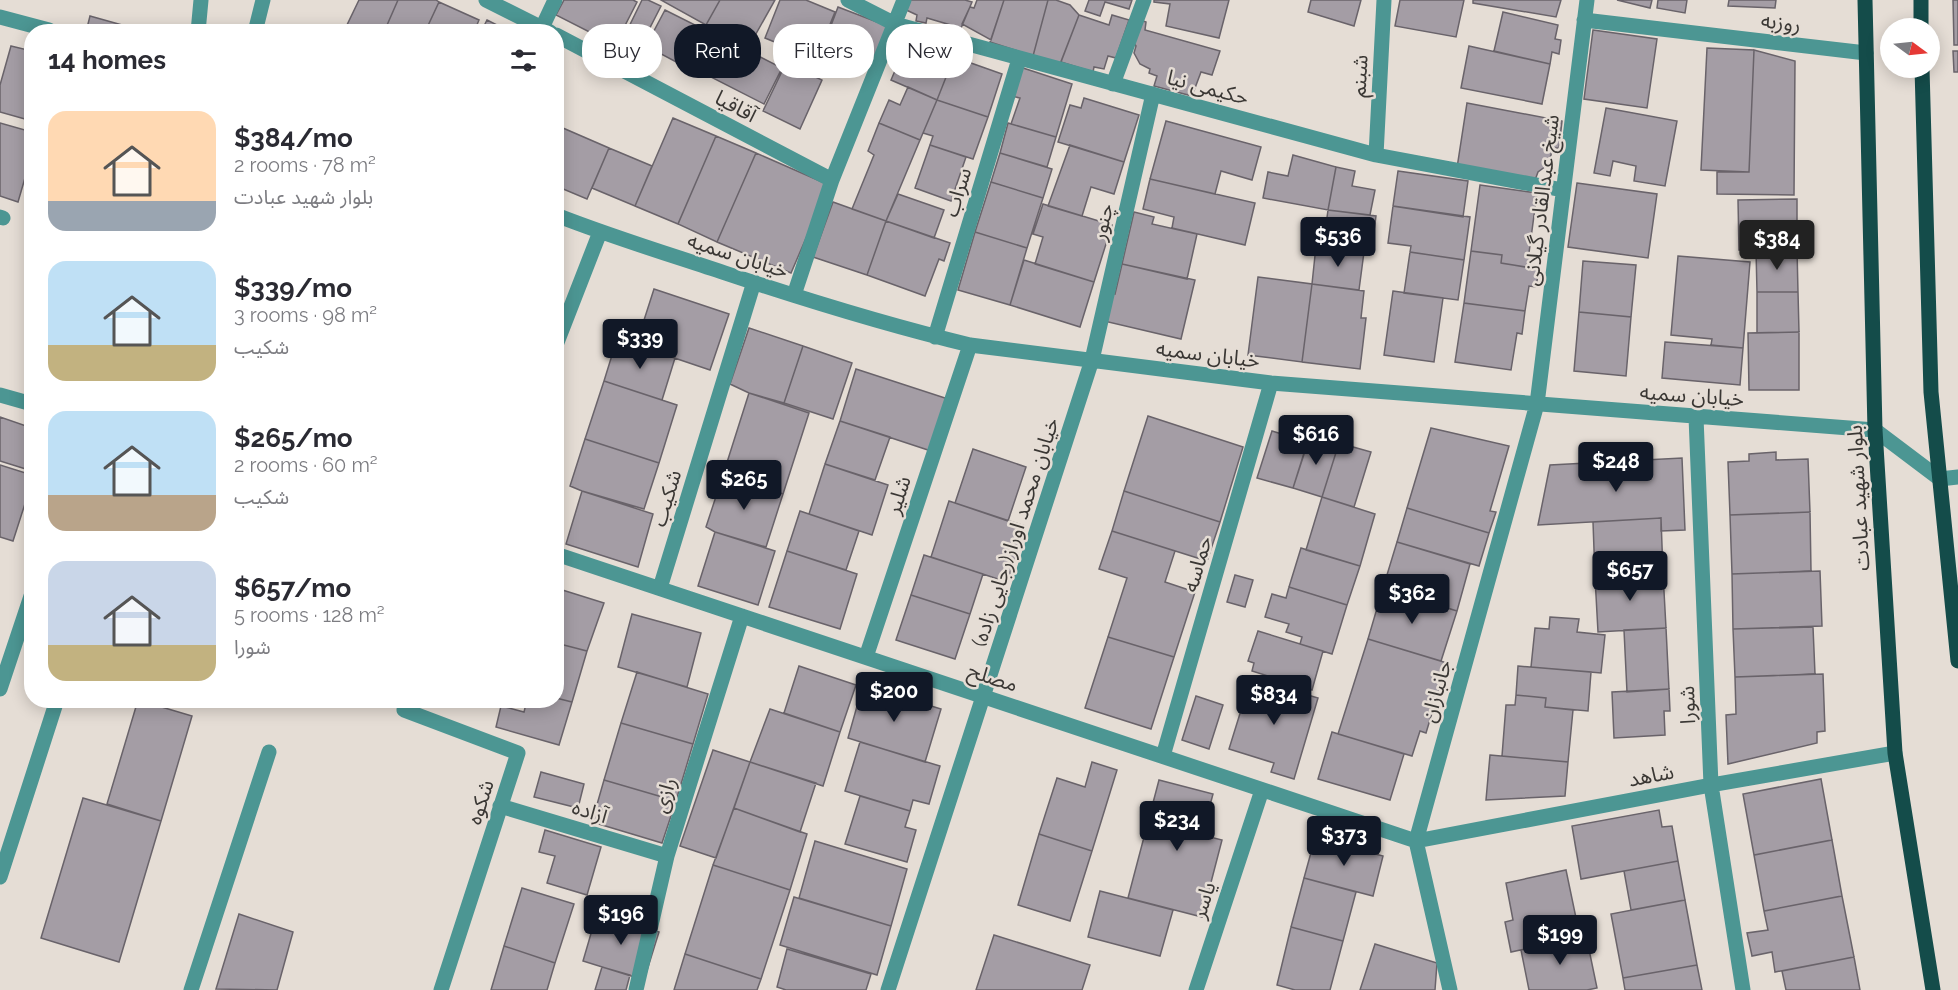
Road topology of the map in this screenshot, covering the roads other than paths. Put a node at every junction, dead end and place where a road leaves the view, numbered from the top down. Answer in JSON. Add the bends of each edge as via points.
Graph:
{"nodes":[{"id":1,"x":201,"y":0,"type":"edge"},
{"id":2,"x":263,"y":0,"type":"edge"},
{"id":3,"x":486,"y":0,"type":"edge"},
{"id":4,"x":555,"y":0,"type":"edge"},
{"id":5,"x":848,"y":0,"type":"edge"},
{"id":6,"x":904,"y":0,"type":"edge"},
{"id":7,"x":1144,"y":0,"type":"edge"},
{"id":8,"x":1384,"y":0,"type":"edge"},
{"id":9,"x":1587,"y":0,"type":"edge"},
{"id":10,"x":1865,"y":0,"type":"edge"},
{"id":11,"x":1921,"y":0,"type":"edge"},
{"id":12,"x":0,"y":17,"type":"edge"},
{"id":13,"x":1921,"y":18,"type":"edge"},
{"id":14,"x":1584,"y":20,"type":"junction"},
{"id":15,"x":26,"y":24,"type":"edge"},
{"id":16,"x":199,"y":24,"type":"edge"},
{"id":17,"x":257,"y":24,"type":"edge"},
{"id":18,"x":532,"y":24,"type":"edge"},
{"id":19,"x":546,"y":24,"type":"edge"},
{"id":20,"x":895,"y":24,"type":"joint"},
{"id":21,"x":564,"y":39,"type":"edge"},
{"id":22,"x":886,"y":46,"type":"edge"},
{"id":23,"x":973,"y":46,"type":"edge"},
{"id":24,"x":1866,"y":53,"type":"junction"},
{"id":25,"x":1019,"y":59,"type":"junction"},
{"id":26,"x":1922,"y":78,"type":"edge"},
{"id":27,"x":1113,"y":84,"type":"junction"},
{"id":28,"x":1153,"y":94,"type":"junction"},
{"id":29,"x":1376,"y":155,"type":"junction"},
{"id":30,"x":832,"y":180,"type":"junction"},
{"id":31,"x":1563,"y":190,"type":"junction"},
{"id":32,"x":564,"y":218,"type":"edge"},
{"id":33,"x":600,"y":232,"type":"junction"},
{"id":34,"x":754,"y":282,"type":"junction"},
{"id":35,"x":794,"y":295,"type":"junction"},
{"id":36,"x":564,"y":324,"type":"edge"},
{"id":37,"x":935,"y":337,"type":"junction"},
{"id":38,"x":970,"y":345,"type":"junction"},
{"id":39,"x":1092,"y":360,"type":"junction"},
{"id":40,"x":1271,"y":383,"type":"junction"},
{"id":41,"x":0,"y":394,"type":"edge"},
{"id":42,"x":24,"y":402,"type":"edge"},
{"id":43,"x":1537,"y":404,"type":"junction"},
{"id":44,"x":1696,"y":417,"type":"junction"},
{"id":45,"x":1875,"y":430,"type":"junction"},
{"id":46,"x":1958,"y":477,"type":"edge"},
{"id":47,"x":1940,"y":479,"type":"junction"},
{"id":48,"x":564,"y":557,"type":"edge"},
{"id":49,"x":660,"y":588,"type":"junction"},
{"id":50,"x":742,"y":616,"type":"junction"},
{"id":51,"x":24,"y":617,"type":"edge"},
{"id":52,"x":866,"y":657,"type":"junction"},
{"id":53,"x":1958,"y":661,"type":"edge"},
{"id":54,"x":0,"y":689,"type":"edge"},
{"id":55,"x":983,"y":696,"type":"junction"},
{"id":56,"x":54,"y":708,"type":"edge"},
{"id":57,"x":405,"y":708,"type":"edge"},
{"id":58,"x":269,"y":752,"type":"dead end"},
{"id":59,"x":1895,"y":753,"type":"junction"},
{"id":60,"x":1163,"y":756,"type":"junction"},
{"id":61,"x":1712,"y":785,"type":"junction"},
{"id":62,"x":1262,"y":790,"type":"junction"},
{"id":63,"x":500,"y":806,"type":"junction"},
{"id":64,"x":1416,"y":841,"type":"junction"},
{"id":65,"x":667,"y":856,"type":"junction"},
{"id":66,"x":0,"y":878,"type":"edge"},
{"id":67,"x":191,"y":990,"type":"edge"},
{"id":68,"x":441,"y":990,"type":"edge"},
{"id":69,"x":636,"y":990,"type":"edge"},
{"id":70,"x":888,"y":990,"type":"edge"},
{"id":71,"x":1196,"y":990,"type":"edge"},
{"id":72,"x":1450,"y":990,"type":"edge"},
{"id":73,"x":1743,"y":990,"type":"edge"},
{"id":74,"x":1933,"y":990,"type":"edge"}],
"edges":[{"from":1,"to":16,"type":"street"},
{"from":2,"to":17,"type":"street"},
{"from":3,"to":18,"type":"street"},
{"from":4,"to":19,"type":"street"},
{"from":5,"to":20,"type":"street","name":"حکیمی نیا"},
{"from":6,"to":20,"type":"street"},
{"from":7,"to":27,"type":"street"},
{"from":8,"to":29,"type":"street","name":"شبنم"},
{"from":9,"to":14,"type":"street","name":"شیخ عبدالقادر گیلانی"},
{"from":10,"to":24,"type":"main road","name":"بلوار شهید عبادت"},
{"from":11,"to":13,"type":"main road"},
{"from":12,"to":15,"type":"street"},
{"from":14,"to":24,"type":"street","name":"روزبه"},
{"from":14,"to":31,"type":"street","name":"شیخ عبدالقادر گیلانی"},
{"from":21,"to":30,"type":"street","name":"آقاقیا"},
{"from":22,"to":30,"type":"street"},
{"from":23,"to":25,"type":"street","name":"حکیمی نیا"},
{"from":24,"to":45,"type":"main road","name":"بلوار شهید عبادت"},
{"from":25,"to":27,"type":"street","name":"حکیمی نیا"},
{"from":25,"to":37,"type":"street","name":"سراب"},
{"from":26,"to":47,"type":"main road","via":[[1931,392]]},
{"from":27,"to":28,"type":"street","name":"حکیمی نیا"},
{"from":28,"to":29,"type":"street","name":"حکیمی نیا"},
{"from":28,"to":39,"type":"street","name":"چنور"},
{"from":29,"to":31,"type":"street","name":"حکیمی نیا"},
{"from":30,"to":35,"type":"street"},
{"from":31,"to":43,"type":"street","name":"شیخ عبدالقادر گیلانی"},
{"from":32,"to":33,"type":"street","name":"خیابان سمیه"},
{"from":33,"to":34,"type":"street","name":"خیابان سمیه"},
{"from":33,"to":36,"type":"street"},
{"from":34,"to":35,"type":"street","name":"خیابان سمیه"},
{"from":34,"to":49,"type":"street","name":"شکیب"},
{"from":35,"to":37,"type":"street","name":"خیابان سمیه"},
{"from":37,"to":38,"type":"street","name":"خیابان سمیه"},
{"from":38,"to":39,"type":"street","name":"خیابان سمیه"},
{"from":38,"to":52,"type":"street","name":"شلیر"},
{"from":39,"to":40,"type":"street","name":"خیابان سمیه"},
{"from":39,"to":55,"type":"street","name":"خیابان محمد اوراز(رجایی زاده)"},
{"from":40,"to":43,"type":"street","name":"خیابان سمیه"},
{"from":40,"to":60,"type":"street","name":"حماسه"},
{"from":41,"to":42,"type":"street"},
{"from":43,"to":44,"type":"street","name":"خیابان سمیه"},
{"from":43,"to":64,"type":"street","name":"جانبازان"},
{"from":44,"to":45,"type":"street","name":"خیابان سمیه"},
{"from":44,"to":61,"type":"street","name":"شورا"},
{"from":45,"to":47,"type":"street"},
{"from":45,"to":59,"type":"main road","name":"بلوار شهید عبادت"},
{"from":46,"to":47,"type":"street"},
{"from":47,"to":53,"type":"main road"},
{"from":48,"to":49,"type":"street","name":"مصلح"},
{"from":49,"to":50,"type":"street","name":"مصلح"},
{"from":50,"to":52,"type":"street","name":"مصلح"},
{"from":50,"to":65,"type":"street","name":"رازی"},
{"from":51,"to":54,"type":"street"},
{"from":52,"to":55,"type":"street","name":"مصلح"},
{"from":55,"to":60,"type":"street","name":"مصلح"},
{"from":55,"to":70,"type":"street","name":"خیابان محمد اوراز(رجایی زاده)"},
{"from":56,"to":66,"type":"street"},
{"from":57,"to":63,"type":"street","name":"شکوه","via":[[518,753]]},
{"from":58,"to":67,"type":"street"},
{"from":59,"to":61,"type":"street","name":"شاهد"},
{"from":59,"to":74,"type":"main road","name":"بلوار شهید عبادت"},
{"from":60,"to":62,"type":"street","name":"مصلح"},
{"from":61,"to":64,"type":"street","name":"شاهد"},
{"from":61,"to":73,"type":"street","name":"شورا"},
{"from":62,"to":64,"type":"street","name":"مصلح"},
{"from":62,"to":71,"type":"street","name":"یاسر"},
{"from":63,"to":65,"type":"street","name":"آزاده"},
{"from":63,"to":68,"type":"street","name":"شکوه"},
{"from":64,"to":72,"type":"street","name":"جانبازان"},
{"from":65,"to":69,"type":"street","name":"رازی"}]}
